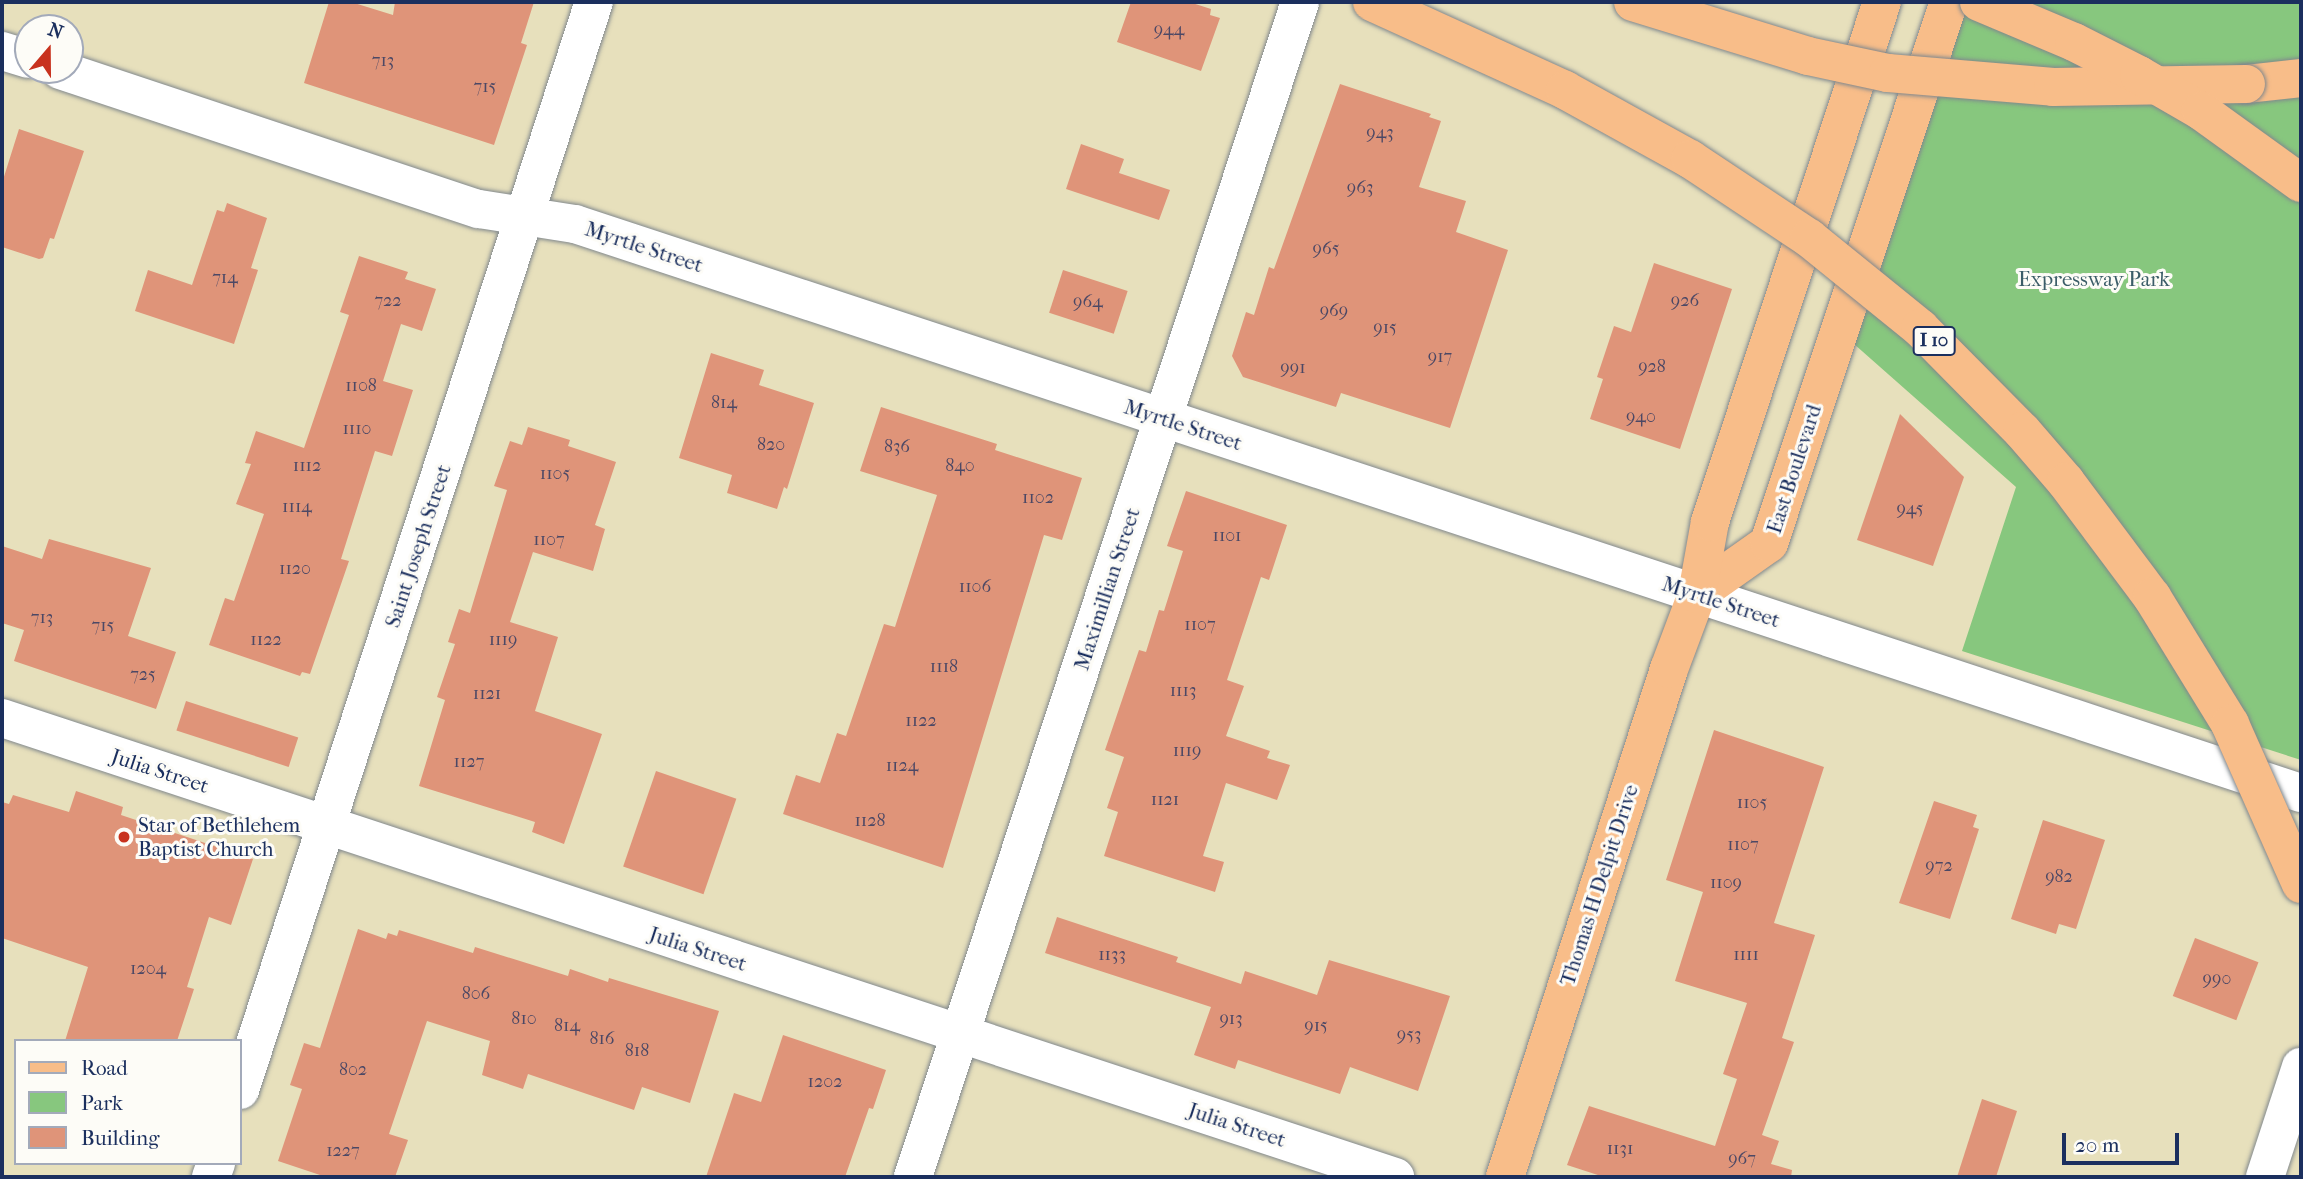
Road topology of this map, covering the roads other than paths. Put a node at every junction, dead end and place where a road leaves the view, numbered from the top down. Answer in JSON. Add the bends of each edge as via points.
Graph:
{"nodes":[{"id":1,"x":594,"y":2,"type":"edge"},
{"id":2,"x":1300,"y":2,"type":"edge"},
{"id":3,"x":1371,"y":2,"type":"edge"},
{"id":4,"x":1633,"y":2,"type":"edge"},
{"id":5,"x":1882,"y":2,"type":"edge"},
{"id":6,"x":1949,"y":2,"type":"edge"},
{"id":7,"x":1979,"y":2,"type":"edge"},
{"id":8,"x":84,"y":78,"type":"edge"},
{"id":9,"x":2301,"y":78,"type":"edge"},
{"id":10,"x":2301,"y":183,"type":"edge"},
{"id":11,"x":525,"y":216,"type":"junction"},
{"id":12,"x":1163,"y":418,"type":"junction"},
{"id":13,"x":1697,"y":594,"type":"junction"},
{"id":14,"x":2,"y":718,"type":"edge"},
{"id":15,"x":2301,"y":793,"type":"edge"},
{"id":16,"x":327,"y":826,"type":"junction"},
{"id":17,"x":2301,"y":884,"type":"edge"},
{"id":18,"x":959,"y":1035,"type":"junction"},
{"id":19,"x":2301,"y":1067,"type":"edge"},
{"id":20,"x":242,"y":1084,"type":"edge"},
{"id":21,"x":913,"y":1177,"type":"edge"},
{"id":22,"x":1395,"y":1177,"type":"edge"},
{"id":23,"x":1505,"y":1177,"type":"edge"},
{"id":24,"x":2264,"y":1177,"type":"edge"}],
"edges":[{"from":1,"to":11,"type":"street","name":"Saint Joseph Street"},
{"from":2,"to":12,"type":"street","name":"Maximillian Street"},
{"from":3,"to":17,"type":"main road","number":"I 10","bridge":true,"via":[[1565,90],[1690,159],[1809,238],[1920,328],[2058,472],[2152,597],[2230,724]]},
{"from":4,"to":9,"type":"main road","bridge":true,"via":[[1808,56],[1888,73],[2064,87],[2246,85]]},
{"from":5,"to":13,"type":"main road","via":[[1710,522]]},
{"from":6,"to":13,"type":"main road","name":"East Boulevard","via":[[1769,542]]},
{"from":7,"to":10,"type":"main road","bridge":true,"via":[[2139,75],[2201,111]]},
{"from":8,"to":11,"type":"street","name":"Myrtle Street","via":[[479,209]]},
{"from":11,"to":12,"type":"street","name":"Myrtle Street","via":[[575,224]]},
{"from":11,"to":16,"type":"street","name":"Saint Joseph Street"},
{"from":12,"to":13,"type":"street","name":"Myrtle Street"},
{"from":12,"to":18,"type":"street","name":"Maximillian Street"},
{"from":13,"to":15,"type":"street","name":"Myrtle Street"},
{"from":13,"to":23,"type":"main road","name":"Thomas H Delpit Drive"},
{"from":14,"to":16,"type":"street","name":"Julia Street"},
{"from":16,"to":18,"type":"street","name":"Julia Street"},
{"from":16,"to":20,"type":"street","name":"Saint Joseph Street"},
{"from":18,"to":21,"type":"street","name":"Maximillian Street"},
{"from":18,"to":22,"type":"street","name":"Julia Street"},
{"from":19,"to":24,"type":"street"}]}
